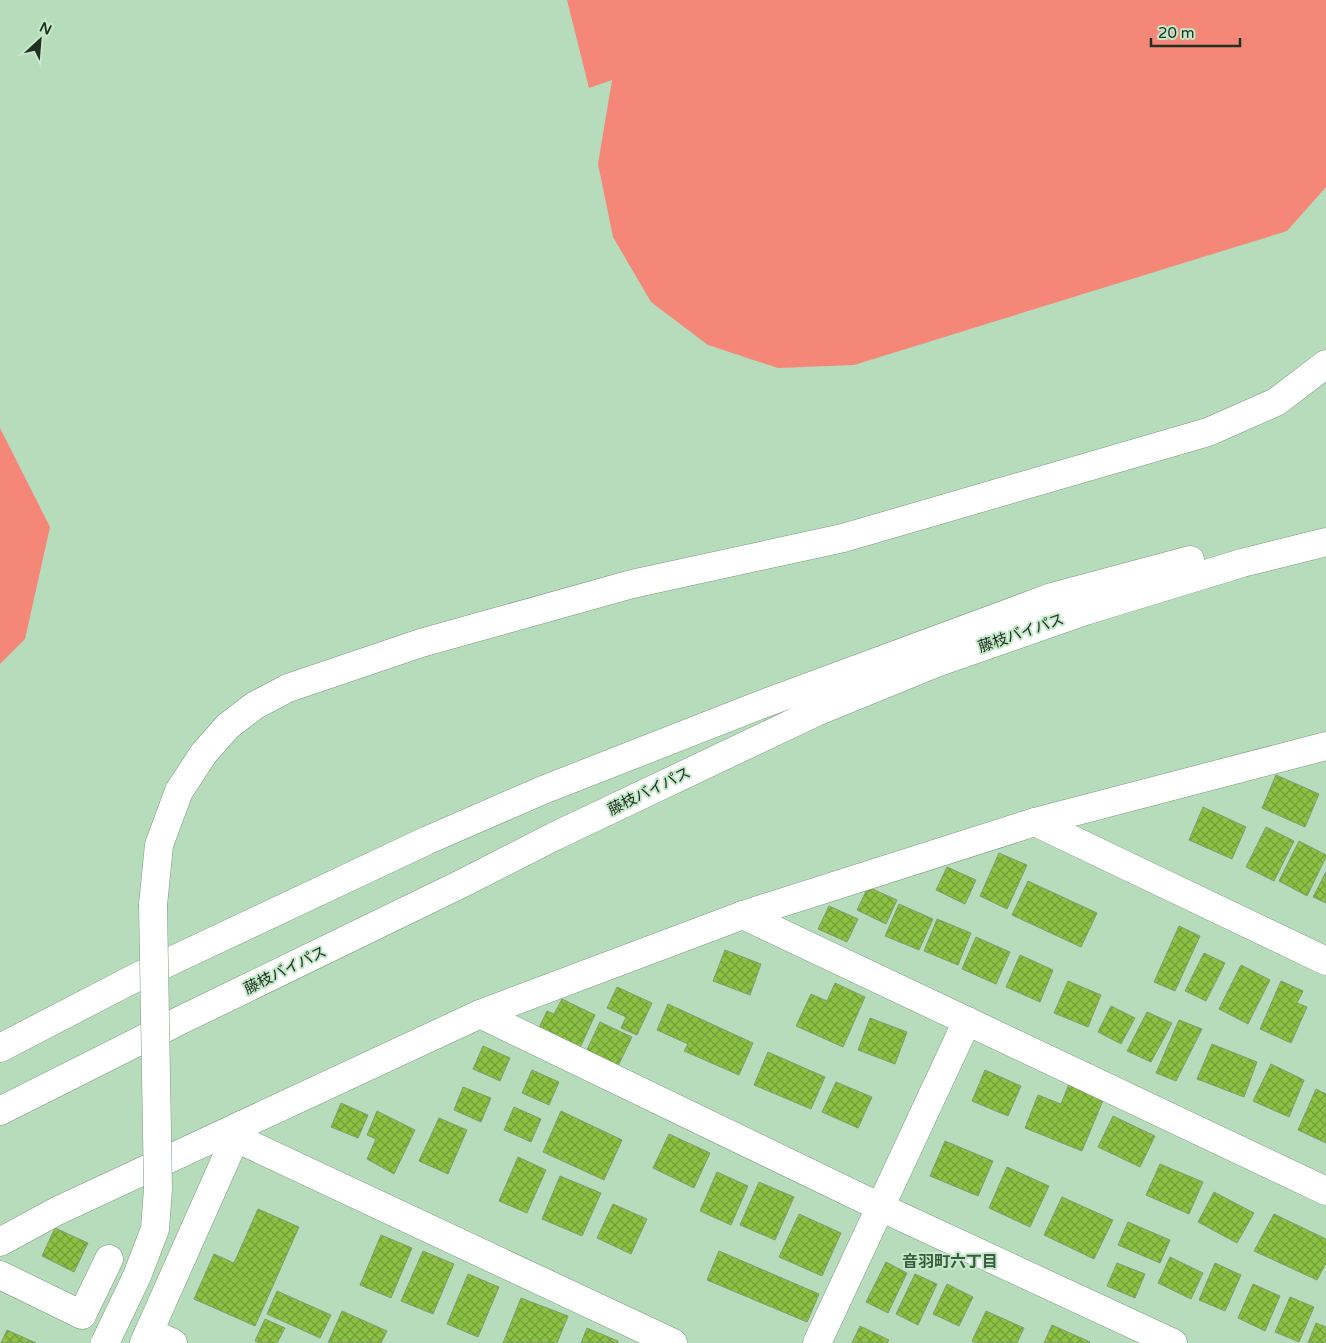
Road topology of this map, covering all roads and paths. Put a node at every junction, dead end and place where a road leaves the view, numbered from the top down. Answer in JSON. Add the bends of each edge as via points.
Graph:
{"nodes":[{"id":1,"x":1326,"y":364,"type":"edge"},
{"id":2,"x":1326,"y":525,"type":"edge"},
{"id":3,"x":1326,"y":542,"type":"edge"},
{"id":4,"x":1326,"y":746,"type":"edge"},
{"id":5,"x":1034,"y":822,"type":"junction"},
{"id":6,"x":743,"y":915,"type":"junction"},
{"id":7,"x":1326,"y":961,"type":"edge"},
{"id":8,"x":480,"y":1014,"type":"junction"},
{"id":9,"x":967,"y":1021,"type":"junction"},
{"id":10,"x":0,"y":1048,"type":"edge"},
{"id":11,"x":0,"y":1111,"type":"edge"},
{"id":12,"x":238,"y":1131,"type":"junction"},
{"id":13,"x":1326,"y":1191,"type":"edge"},
{"id":14,"x":880,"y":1207,"type":"junction"},
{"id":15,"x":0,"y":1242,"type":"edge"},
{"id":16,"x":109,"y":1259,"type":"dead end"},
{"id":17,"x":0,"y":1275,"type":"edge"},
{"id":18,"x":155,"y":1339,"type":"edge"},
{"id":19,"x":105,"y":1343,"type":"edge"},
{"id":20,"x":673,"y":1343,"type":"edge"},
{"id":21,"x":817,"y":1343,"type":"edge"},
{"id":22,"x":1174,"y":1343,"type":"edge"}],
"edges":[{"from":1,"to":19,"type":"main road","bridge":true,"via":[[1276,402],[1208,432],[843,538],[622,586],[421,643],[288,688],[254,706],[228,726],[204,753],[179,791],[159,845],[153,905],[158,1188],[155,1230]]},
{"from":2,"to":10,"type":"main road","name":"藤枝バイパス","via":[[1052,597],[768,701],[570,779],[428,840],[285,907],[135,978]]},
{"from":3,"to":11,"type":"main road","name":"藤枝バイパス","via":[[1242,563],[1085,611],[936,663],[816,712],[553,837]]},
{"from":4,"to":5,"type":"main road"},
{"from":5,"to":6,"type":"main road"},
{"from":5,"to":7,"type":"main road"},
{"from":6,"to":8,"type":"main road"},
{"from":6,"to":9,"type":"main road"},
{"from":8,"to":12,"type":"main road"},
{"from":8,"to":14,"type":"main road"},
{"from":9,"to":13,"type":"main road"},
{"from":9,"to":14,"type":"main road"},
{"from":12,"to":15,"type":"main road","via":[[58,1210]]},
{"from":12,"to":18,"type":"main road"},
{"from":12,"to":20,"type":"main road"},
{"from":14,"to":21,"type":"main road"},
{"from":14,"to":22,"type":"main road"},
{"from":16,"to":17,"type":"main road","via":[[82,1315]]}]}
